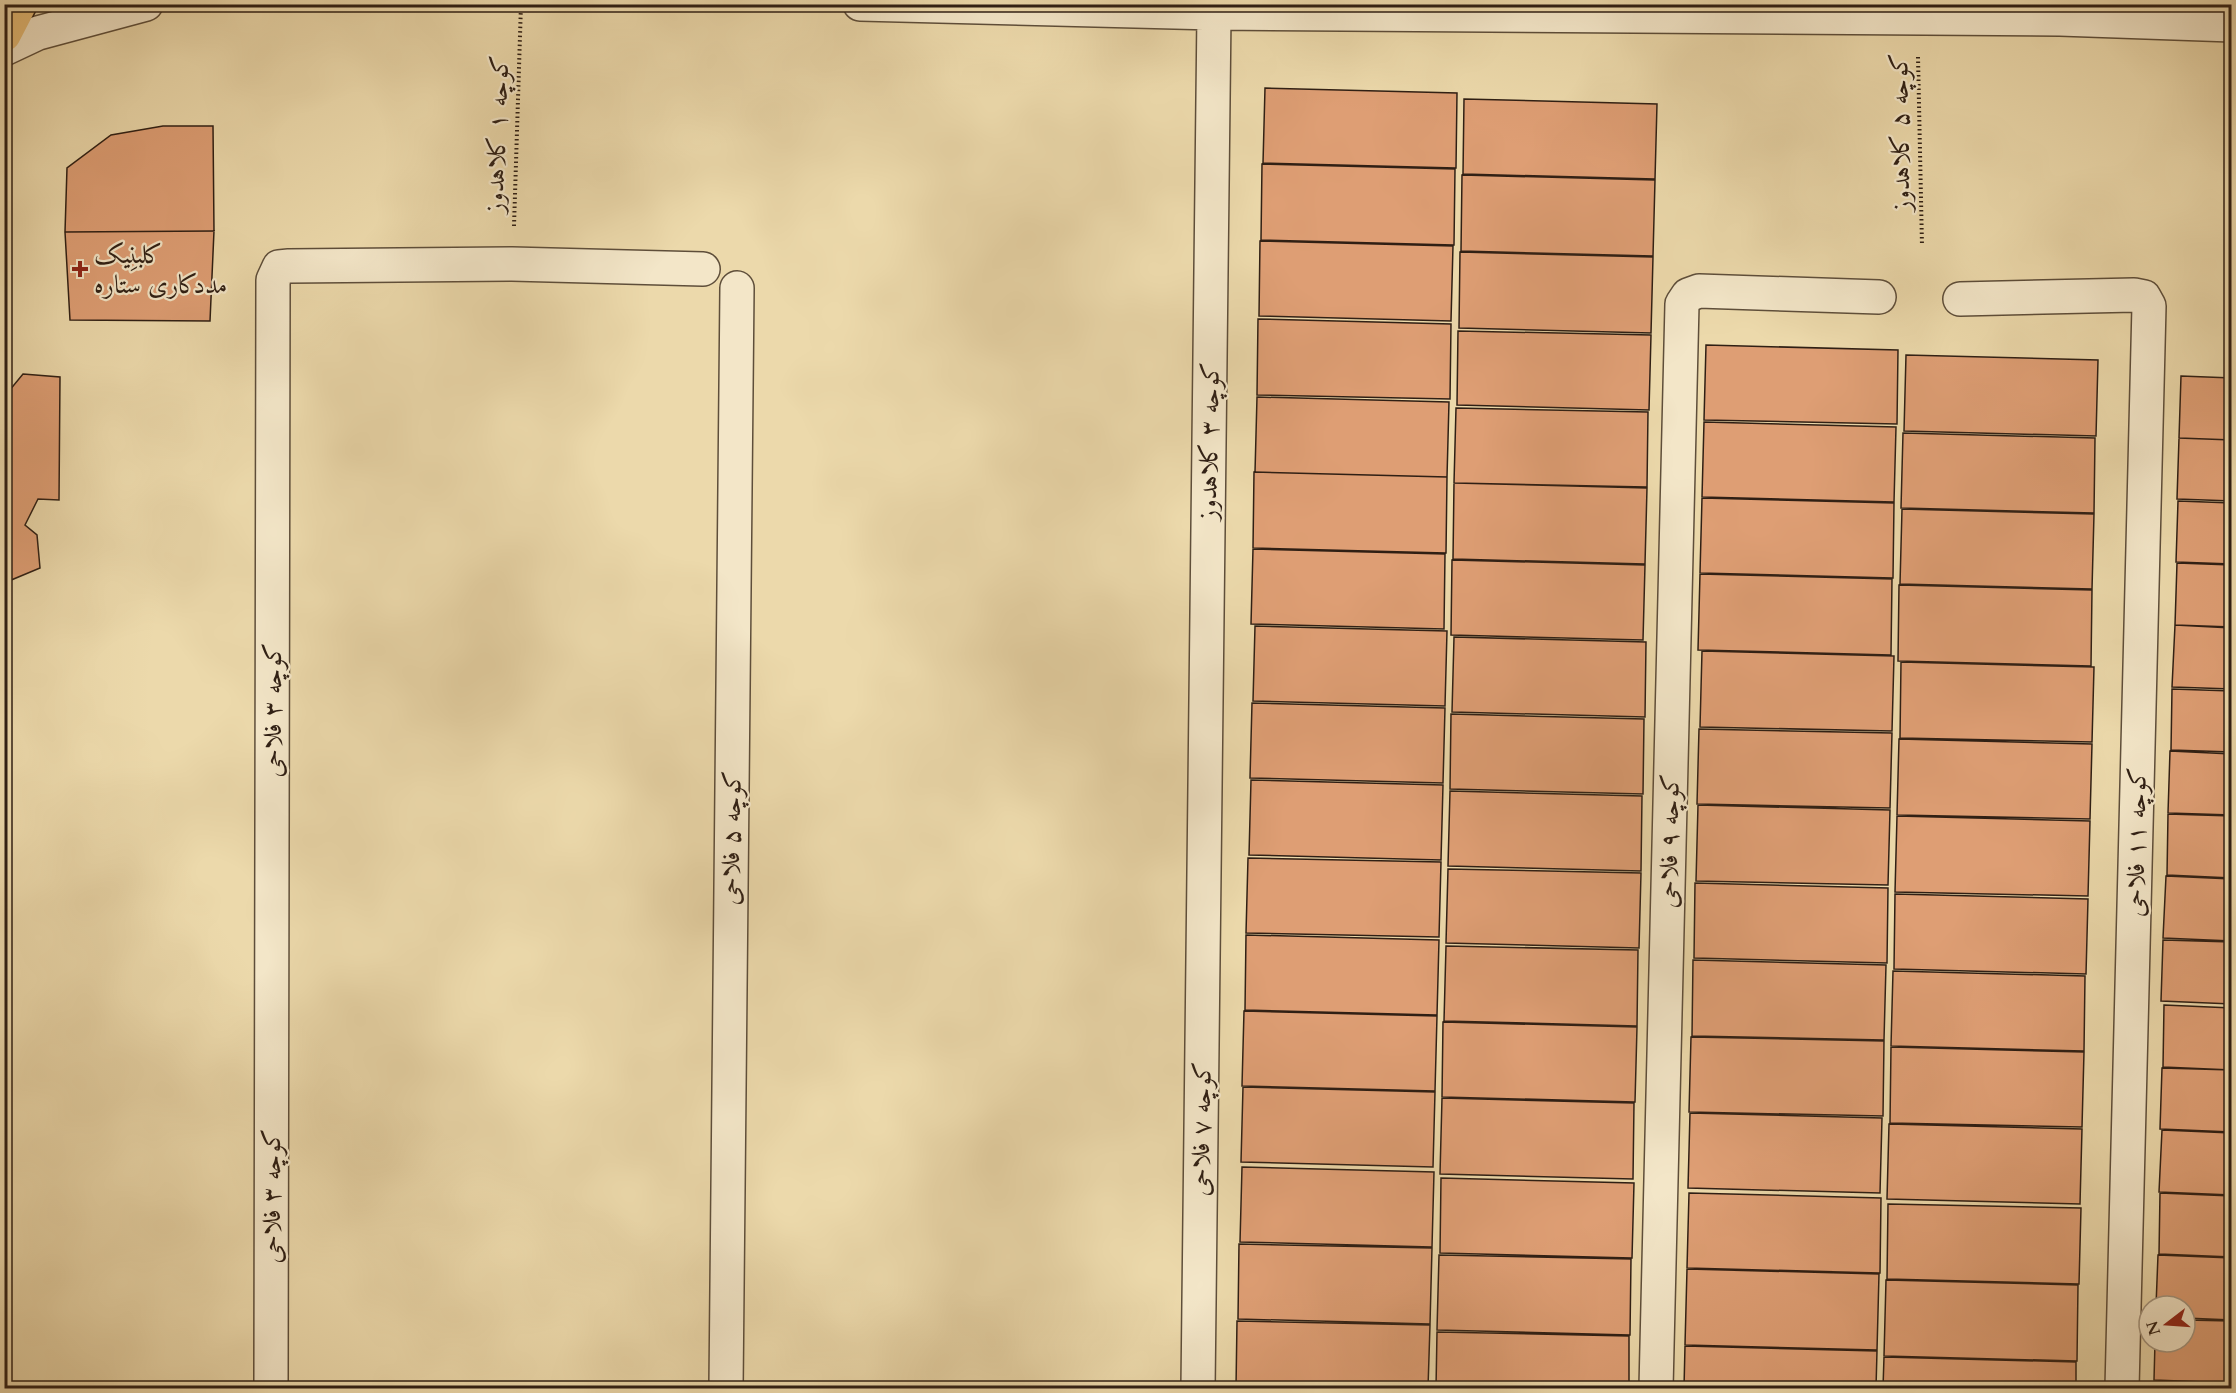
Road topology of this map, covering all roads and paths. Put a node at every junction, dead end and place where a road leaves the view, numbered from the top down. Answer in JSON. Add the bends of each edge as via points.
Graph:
{"nodes":[{"id":1,"x":20,"y":4,"type":"edge"},
{"id":2,"x":146,"y":4,"type":"edge"},
{"id":3,"x":522,"y":4,"type":"edge"},
{"id":4,"x":860,"y":4,"type":"edge"},
{"id":5,"x":1129,"y":7,"type":"edge"},
{"id":6,"x":1584,"y":10,"type":"edge"},
{"id":7,"x":2060,"y":12,"type":"edge"},
{"id":8,"x":1214,"y":13,"type":"junction"},
{"id":9,"x":1918,"y":18,"type":"junction"},
{"id":10,"x":2232,"y":25,"type":"edge"},
{"id":11,"x":4,"y":35,"type":"edge"},
{"id":12,"x":4,"y":49,"type":"edge"},
{"id":13,"x":1922,"y":246,"type":"dead end"},
{"id":14,"x":512,"y":264,"type":"junction"},
{"id":15,"x":703,"y":269,"type":"dead end"},
{"id":16,"x":736,"y":288,"type":"dead end"},
{"id":17,"x":1879,"y":297,"type":"dead end"},
{"id":18,"x":1960,"y":299,"type":"dead end"},
{"id":19,"x":1204,"y":870,"type":"joint"},
{"id":20,"x":271,"y":1389,"type":"edge"},
{"id":21,"x":726,"y":1389,"type":"edge"},
{"id":22,"x":1198,"y":1389,"type":"edge"},
{"id":23,"x":1656,"y":1389,"type":"edge"},
{"id":24,"x":2121,"y":1389,"type":"edge"}],
"edges":[{"from":1,"to":11,"type":"main road"},
{"from":2,"to":12,"type":"street","via":[[38,33]]},
{"from":3,"to":14,"type":"path","name":"کوچه ۱ کلاهدوز"},
{"from":4,"to":5,"type":"street"},
{"from":5,"to":8,"type":"street"},
{"from":6,"to":8,"type":"street"},
{"from":6,"to":9,"type":"street"},
{"from":7,"to":9,"type":"street"},
{"from":7,"to":10,"type":"street"},
{"from":8,"to":19,"type":"street","name":"کوچه ۳ کلاهدوز"},
{"from":9,"to":13,"type":"path","name":"کوچه ۵ کلاهدوز"},
{"from":14,"to":15,"type":"street"},
{"from":14,"to":20,"type":"street","name":"کوچه ۳ فلاحی","via":[[289,266],[279,267],[273,280]]},
{"from":16,"to":21,"type":"street","name":"کوچه ۵ فلاحی"},
{"from":17,"to":23,"type":"street","name":"کوچه ۹ فلاحی","via":[[1700,291],[1688,295],[1682,304]]},
{"from":18,"to":24,"type":"street","name":"کوچه ۱۱ فلاحی","via":[[2134,295],[2144,297],[2149,306]]},
{"from":19,"to":22,"type":"street","name":"کوچه ۷ فلاحی"}]}
